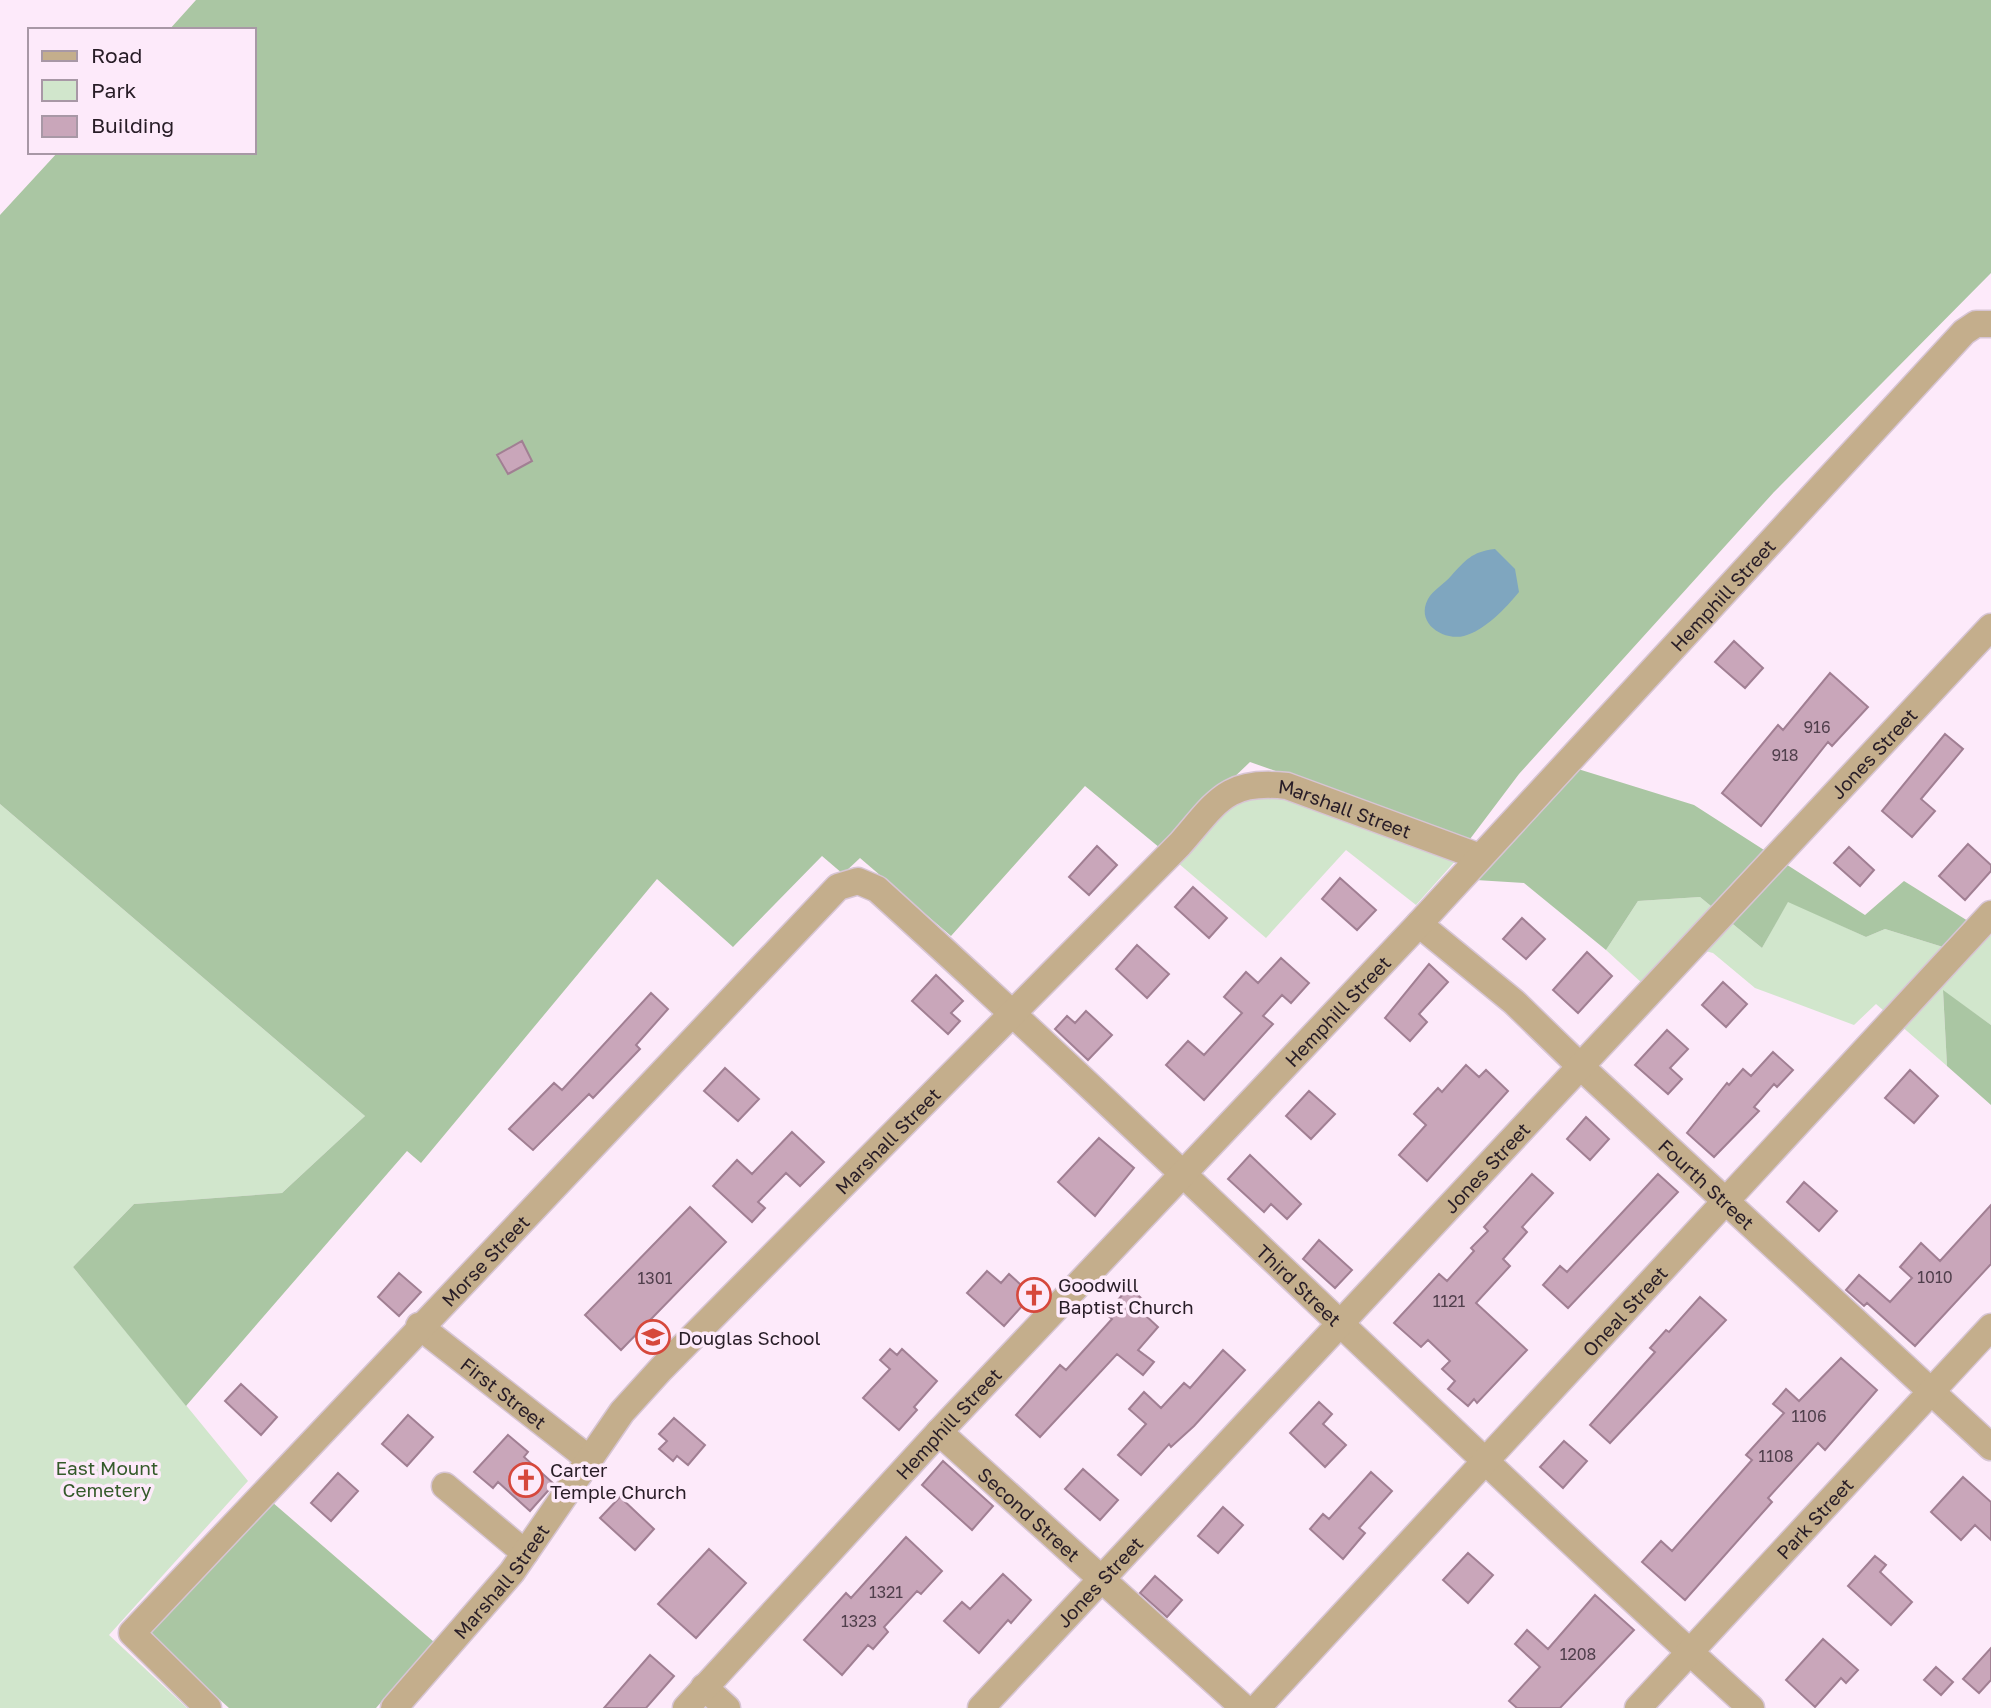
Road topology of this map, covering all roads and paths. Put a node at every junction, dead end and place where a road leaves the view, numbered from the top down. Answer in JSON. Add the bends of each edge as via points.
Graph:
{"nodes":[{"id":1,"x":1991,"y":324,"type":"edge"},
{"id":2,"x":1991,"y":627,"type":"edge"},
{"id":3,"x":1480,"y":857,"type":"junction"},
{"id":4,"x":838,"y":887,"type":"joint"},
{"id":5,"x":1991,"y":914,"type":"edge"},
{"id":6,"x":1419,"y":924,"type":"junction"},
{"id":7,"x":1013,"y":1012,"type":"junction"},
{"id":8,"x":1581,"y":1067,"type":"junction"},
{"id":9,"x":1182,"y":1175,"type":"junction"},
{"id":10,"x":1726,"y":1199,"type":"junction"},
{"id":11,"x":1342,"y":1324,"type":"junction"},
{"id":12,"x":419,"y":1326,"type":"junction"},
{"id":13,"x":1991,"y":1327,"type":"edge"},
{"id":14,"x":1930,"y":1393,"type":"junction"},
{"id":15,"x":939,"y":1432,"type":"junction"},
{"id":16,"x":1991,"y":1447,"type":"edge"},
{"id":17,"x":589,"y":1459,"type":"junction"},
{"id":18,"x":1487,"y":1460,"type":"junction"},
{"id":19,"x":445,"y":1486,"type":"dead end"},
{"id":20,"x":525,"y":1553,"type":"junction"},
{"id":21,"x":1103,"y":1579,"type":"junction"},
{"id":22,"x":1690,"y":1652,"type":"junction"},
{"id":23,"x":705,"y":1687,"type":"junction"},
{"id":24,"x":208,"y":1708,"type":"edge"},
{"id":25,"x":394,"y":1708,"type":"edge"},
{"id":26,"x":686,"y":1708,"type":"edge"},
{"id":27,"x":727,"y":1708,"type":"edge"},
{"id":28,"x":981,"y":1708,"type":"edge"},
{"id":29,"x":1244,"y":1708,"type":"edge"},
{"id":30,"x":1256,"y":1708,"type":"edge"},
{"id":31,"x":1638,"y":1708,"type":"edge"},
{"id":32,"x":1751,"y":1708,"type":"edge"}],
"edges":[{"from":1,"to":3,"type":"street","name":"Hemphill Street","via":[[1976,324],[1964,332]]},
{"from":2,"to":8,"type":"street","name":"Jones Street"},
{"from":3,"to":6,"type":"street","name":"Hemphill Street"},
{"from":3,"to":7,"type":"street","name":"Marshall Street","via":[[1287,786],[1234,788]]},
{"from":4,"to":7,"type":"street","name":"Third Street","via":[[859,881],[877,889]]},
{"from":4,"to":12,"type":"street","name":"Morse Street"},
{"from":5,"to":10,"type":"street","name":"Oneal Street"},
{"from":6,"to":8,"type":"street","name":"Fourth Street","via":[[1514,1002]]},
{"from":6,"to":9,"type":"street","name":"Hemphill Street"},
{"from":7,"to":9,"type":"street","name":"Third Street"},
{"from":7,"to":17,"type":"street","name":"Marshall Street","via":[[661,1369],[622,1412]]},
{"from":8,"to":10,"type":"street","name":"Fourth Street"},
{"from":8,"to":11,"type":"street","name":"Jones Street"},
{"from":9,"to":11,"type":"street","name":"Third Street"},
{"from":9,"to":15,"type":"street","name":"Hemphill Street"},
{"from":10,"to":14,"type":"street","name":"Fourth Street"},
{"from":10,"to":18,"type":"street","name":"Oneal Street"},
{"from":11,"to":18,"type":"street","name":"Third Street"},
{"from":11,"to":21,"type":"street","name":"Jones Street"},
{"from":12,"to":17,"type":"street","name":"First Street"},
{"from":12,"to":24,"type":"street","name":"Morse Street","via":[[132,1633]]},
{"from":13,"to":14,"type":"street","name":"Park Street"},
{"from":14,"to":16,"type":"street","name":"Fourth Street"},
{"from":14,"to":22,"type":"street","name":"Park Street"},
{"from":15,"to":21,"type":"street","name":"Second Street"},
{"from":15,"to":23,"type":"street","name":"Hemphill Street"},
{"from":17,"to":20,"type":"street","name":"Marshall Street"},
{"from":18,"to":22,"type":"street","name":"Third Street"},
{"from":18,"to":30,"type":"street","name":"Oneal Street"},
{"from":19,"to":20,"type":"street"},
{"from":20,"to":25,"type":"street","name":"Marshall Street"},
{"from":21,"to":28,"type":"street","name":"Jones Street"},
{"from":21,"to":29,"type":"street","name":"Second Street"},
{"from":22,"to":31,"type":"street","name":"Park Street"},
{"from":22,"to":32,"type":"street","name":"Third Street"},
{"from":23,"to":26,"type":"street","name":"Hemphill Street"},
{"from":23,"to":27,"type":"street"}]}
